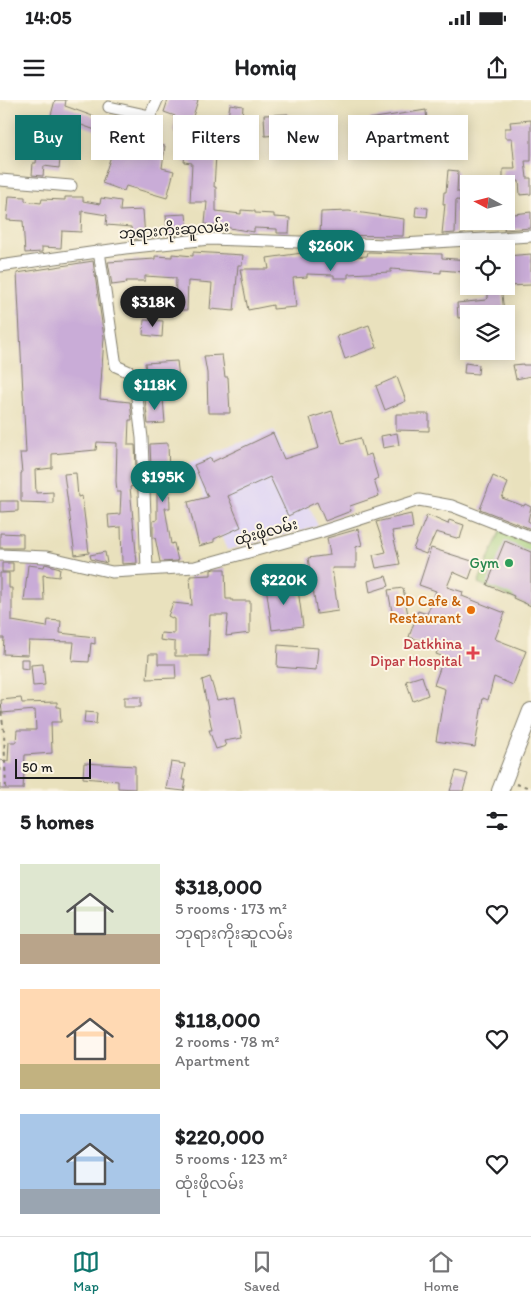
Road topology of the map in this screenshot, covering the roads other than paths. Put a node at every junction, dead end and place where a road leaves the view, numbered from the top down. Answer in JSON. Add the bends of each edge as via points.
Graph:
{"nodes":[{"id":1,"x":157,"y":100,"type":"edge"},
{"id":2,"x":109,"y":107,"type":"dead end"},
{"id":3,"x":0,"y":180,"type":"edge"},
{"id":4,"x":71,"y":186,"type":"dead end"},
{"id":5,"x":531,"y":236,"type":"edge"},
{"id":6,"x":99,"y":252,"type":"junction"},
{"id":7,"x":0,"y":266,"type":"edge"},
{"id":8,"x":531,"y":537,"type":"edge"},
{"id":9,"x":0,"y":554,"type":"edge"},
{"id":10,"x":147,"y":570,"type":"junction"},
{"id":11,"x":531,"y":711,"type":"edge"},
{"id":12,"x":500,"y":791,"type":"edge"}],
"edges":[{"from":1,"to":2,"type":"street","via":[[150,116]]},
{"from":3,"to":4,"type":"street"},
{"from":5,"to":6,"type":"street","name":"ဘုရားကိုးဆူလမ်း","via":[[387,245],[209,239]]},
{"from":6,"to":7,"type":"street","name":"ဘုရားကိုးဆူလမ်း"},
{"from":6,"to":10,"type":"street","via":[[116,366],[134,374],[142,438]]},
{"from":8,"to":10,"type":"street","name":"ထုံးဖိုလမ်း","via":[[452,506],[418,500],[317,533],[194,567]]},
{"from":9,"to":10,"type":"street","name":"ထုံးဖိုလမ်း","via":[[47,558],[112,572]]},
{"from":11,"to":12,"type":"main road"}]}
